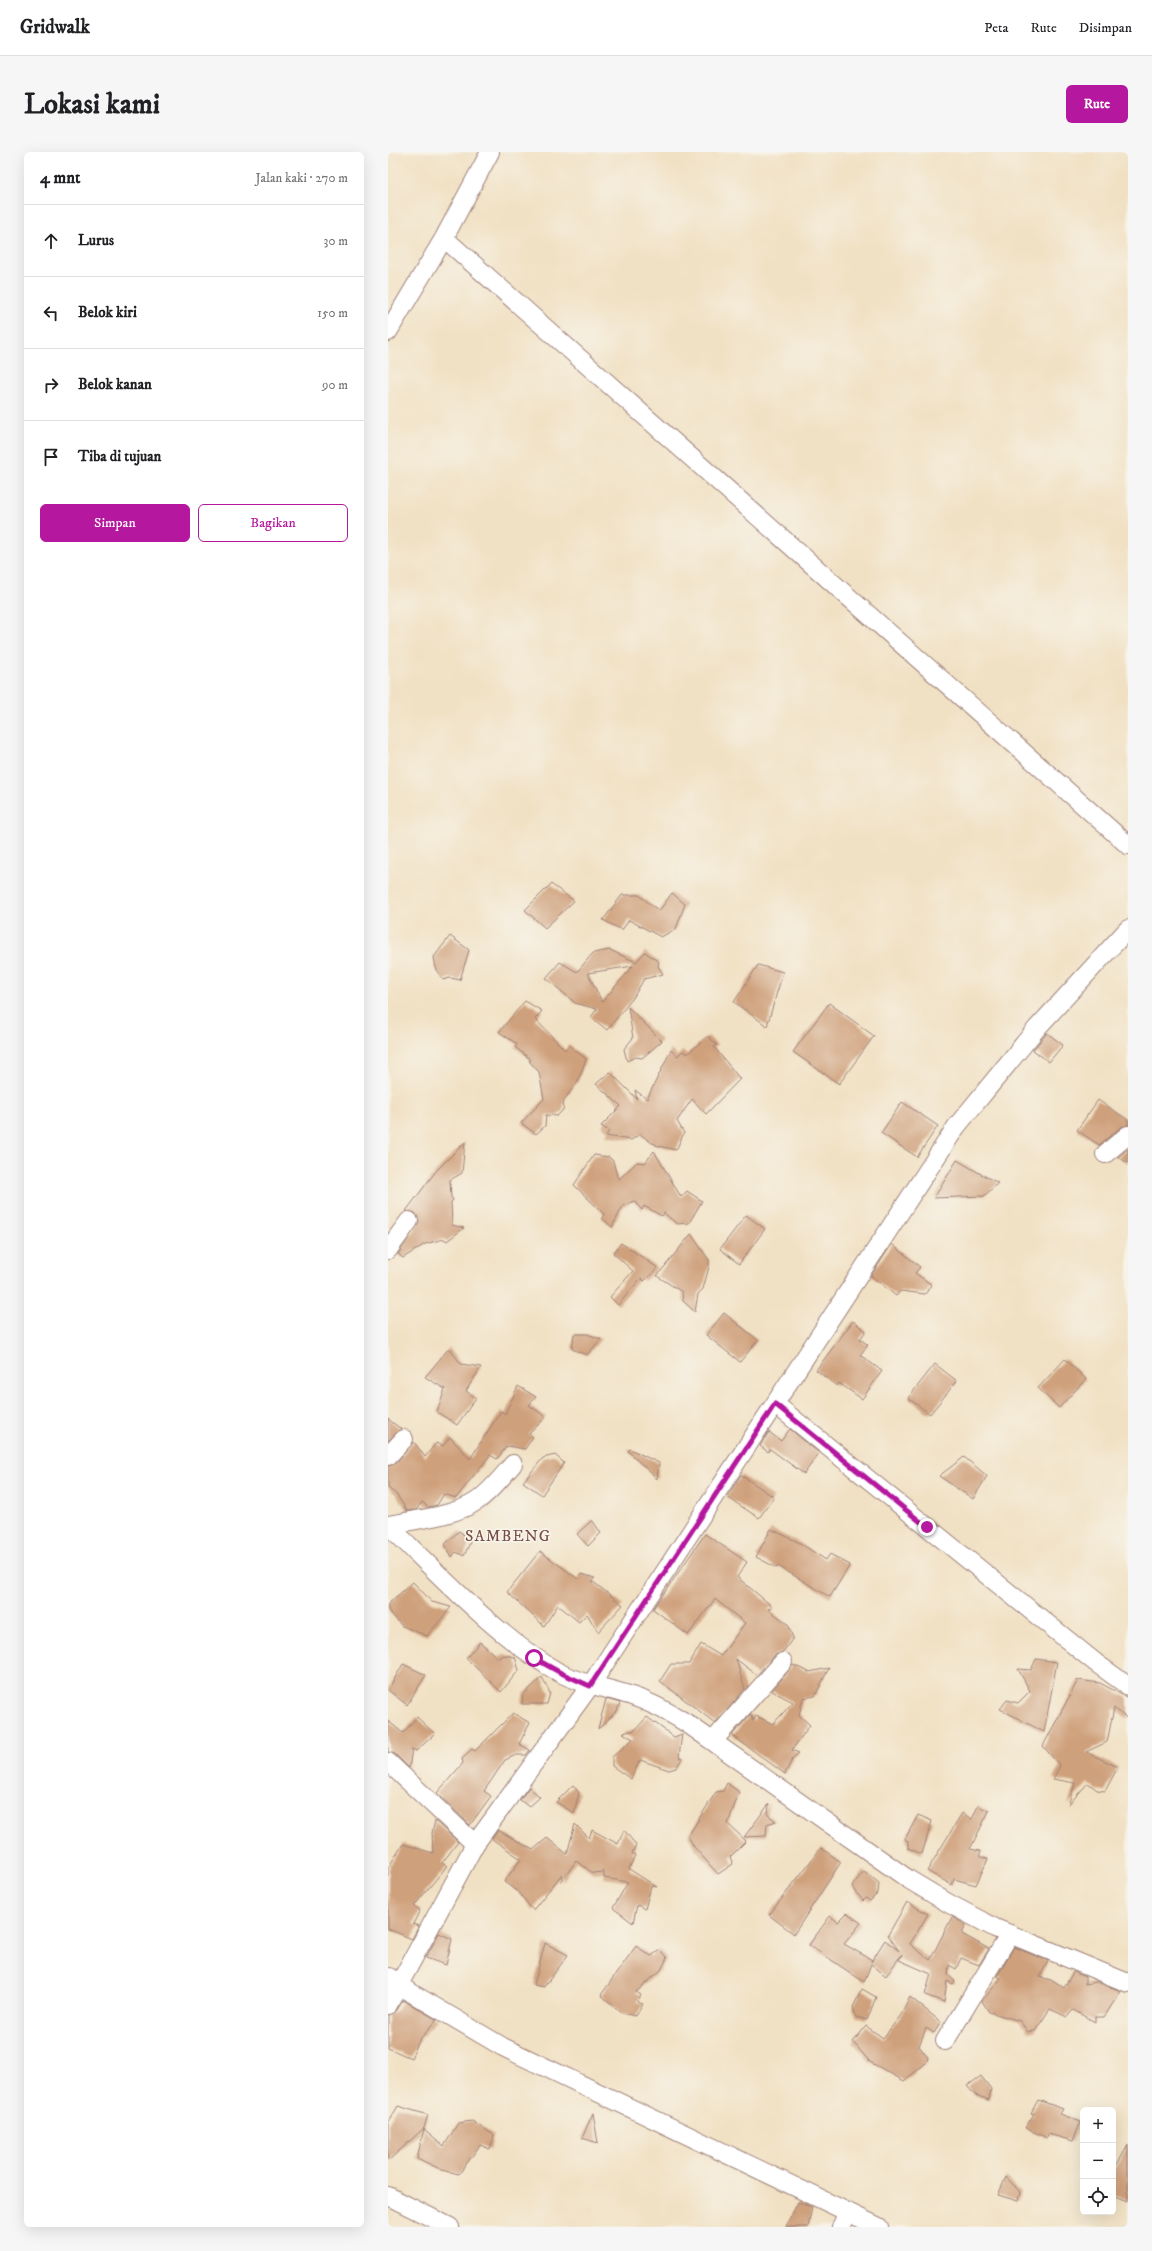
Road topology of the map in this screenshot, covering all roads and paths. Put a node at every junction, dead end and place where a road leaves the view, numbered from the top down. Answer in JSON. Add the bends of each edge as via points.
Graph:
{"nodes":[{"id":1,"x":490,"y":152,"type":"edge"},
{"id":2,"x":444,"y":238,"type":"junction"},
{"id":3,"x":388,"y":332,"type":"edge"},
{"id":4,"x":1128,"y":845,"type":"edge"},
{"id":5,"x":1128,"y":929,"type":"edge"},
{"id":6,"x":1128,"y":1135,"type":"edge"},
{"id":7,"x":1105,"y":1154,"type":"dead end"},
{"id":8,"x":409,"y":1221,"type":"dead end"},
{"id":9,"x":388,"y":1250,"type":"edge"},
{"id":10,"x":775,"y":1404,"type":"junction"},
{"id":11,"x":404,"y":1439,"type":"dead end"},
{"id":12,"x":388,"y":1456,"type":"edge"},
{"id":13,"x":513,"y":1464,"type":"dead end"},
{"id":14,"x":388,"y":1525,"type":"edge"},
{"id":15,"x":783,"y":1662,"type":"dead end"},
{"id":16,"x":590,"y":1686,"type":"junction"},
{"id":17,"x":1128,"y":1686,"type":"edge"},
{"id":18,"x":713,"y":1741,"type":"junction"},
{"id":19,"x":388,"y":1762,"type":"edge"},
{"id":20,"x":475,"y":1844,"type":"junction"},
{"id":21,"x":1010,"y":1934,"type":"junction"},
{"id":22,"x":393,"y":1981,"type":"edge"},
{"id":23,"x":1128,"y":1983,"type":"edge"},
{"id":24,"x":388,"y":2005,"type":"edge"},
{"id":25,"x":945,"y":2040,"type":"dead end"},
{"id":26,"x":388,"y":2196,"type":"edge"},
{"id":27,"x":845,"y":2220,"type":"edge"},
{"id":28,"x":450,"y":2227,"type":"edge"},
{"id":29,"x":879,"y":2227,"type":"edge"}],
"edges":[{"from":1,"to":2,"type":"street"},
{"from":2,"to":3,"type":"street"},
{"from":2,"to":4,"type":"street"},
{"from":5,"to":10,"type":"street","via":[[1037,1028],[956,1127]]},
{"from":6,"to":7,"type":"street"},
{"from":8,"to":9,"type":"street"},
{"from":10,"to":16,"type":"street"},
{"from":10,"to":17,"type":"street"},
{"from":11,"to":12,"type":"street"},
{"from":13,"to":14,"type":"street","via":[[476,1502],[447,1513]]},
{"from":14,"to":16,"type":"street","via":[[513,1641],[541,1662]]},
{"from":15,"to":18,"type":"street"},
{"from":16,"to":18,"type":"street","via":[[627,1694],[656,1704]]},
{"from":16,"to":20,"type":"street"},
{"from":18,"to":21,"type":"street","via":[[908,1879],[948,1904]]},
{"from":19,"to":20,"type":"street"},
{"from":20,"to":22,"type":"street"},
{"from":21,"to":23,"type":"street"},
{"from":21,"to":25,"type":"street"},
{"from":22,"to":24,"type":"street"},
{"from":22,"to":27,"type":"street","via":[[503,2047]]},
{"from":26,"to":28,"type":"street"},
{"from":27,"to":29,"type":"street"}]}
